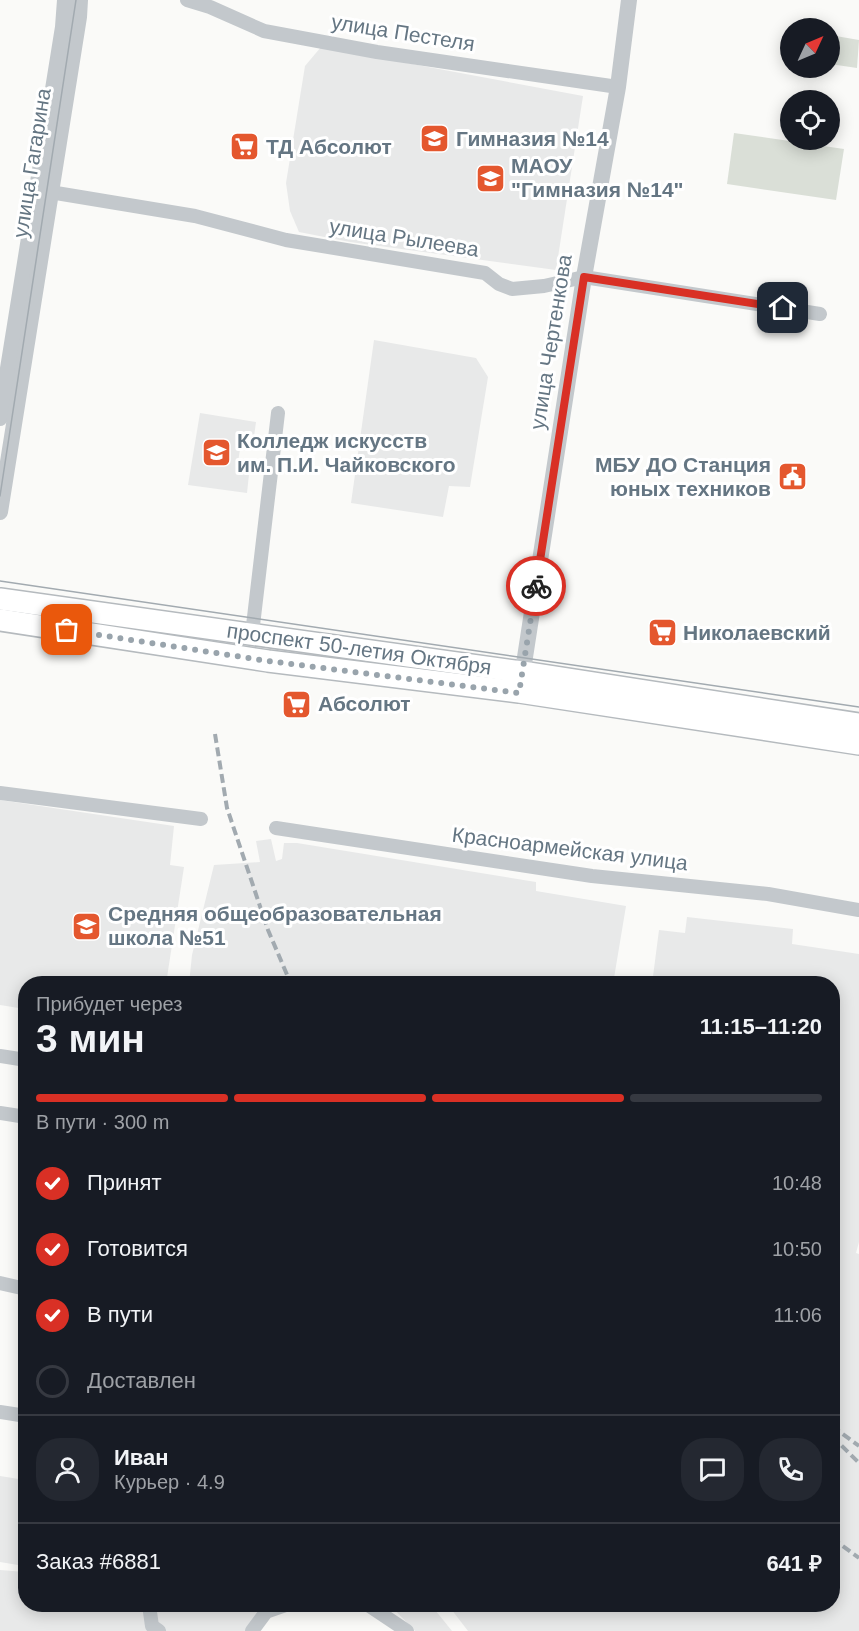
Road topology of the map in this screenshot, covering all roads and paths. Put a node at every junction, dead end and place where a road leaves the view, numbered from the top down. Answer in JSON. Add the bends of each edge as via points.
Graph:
{"nodes":[{"id":1,"x":65,"y":0,"type":"edge"},
{"id":2,"x":80,"y":0,"type":"edge"},
{"id":3,"x":187,"y":0,"type":"edge"},
{"id":4,"x":629,"y":0,"type":"edge"},
{"id":5,"x":618,"y":87,"type":"junction"},
{"id":6,"x":50,"y":192,"type":"junction"},
{"id":7,"x":584,"y":277,"type":"junction"},
{"id":8,"x":820,"y":314,"type":"dead end"},
{"id":9,"x":278,"y":413,"type":"dead end"},
{"id":10,"x":0,"y":418,"type":"edge"},
{"id":11,"x":0,"y":512,"type":"edge"},
{"id":12,"x":0,"y":599,"type":"edge"},
{"id":13,"x":0,"y":620,"type":"edge"},
{"id":14,"x":252,"y":634,"type":"junction"},
{"id":15,"x":521,"y":682,"type":"junction"},
{"id":16,"x":859,"y":724,"type":"edge"},
{"id":17,"x":859,"y":744,"type":"edge"},
{"id":18,"x":0,"y":793,"type":"edge"},
{"id":19,"x":201,"y":819,"type":"dead end"},
{"id":20,"x":276,"y":828,"type":"dead end"},
{"id":21,"x":859,"y":910,"type":"edge"},
{"id":22,"x":0,"y":1056,"type":"edge"},
{"id":23,"x":18,"y":1059,"type":"edge"},
{"id":24,"x":0,"y":1113,"type":"edge"},
{"id":25,"x":18,"y":1116,"type":"edge"},
{"id":26,"x":0,"y":1283,"type":"edge"},
{"id":27,"x":18,"y":1286,"type":"edge"},
{"id":28,"x":0,"y":1412,"type":"edge"},
{"id":29,"x":18,"y":1415,"type":"edge"},
{"id":30,"x":150,"y":1612,"type":"edge"},
{"id":31,"x":266,"y":1612,"type":"edge"},
{"id":32,"x":378,"y":1612,"type":"edge"},
{"id":33,"x":159,"y":1631,"type":"edge"},
{"id":34,"x":252,"y":1631,"type":"edge"},
{"id":35,"x":407,"y":1631,"type":"edge"}],
"edges":[{"from":1,"to":10,"type":"street","name":"улица Гагарина"},
{"from":2,"to":6,"type":"street","name":"улица Гагарина"},
{"from":3,"to":5,"type":"street","name":"улица Пестеля","via":[[264,32]]},
{"from":4,"to":5,"type":"street","name":"улица Чертенкова"},
{"from":5,"to":7,"type":"street","name":"улица Чертенкова"},
{"from":6,"to":7,"type":"street","name":"улица Рылеева","via":[[195,216],[286,240],[485,273],[512,289]]},
{"from":6,"to":11,"type":"street","name":"улица Гагарина"},
{"from":7,"to":8,"type":"street","name":"улица Рылеева"},
{"from":7,"to":15,"type":"street","name":"улица Чертенкова"},
{"from":9,"to":14,"type":"street"},
{"from":12,"to":14,"type":"main road","name":"проспект 50-летия Октября"},
{"from":13,"to":15,"type":"main road","name":"проспект 50-летия Октября","via":[[268,661]]},
{"from":14,"to":15,"type":"main road","name":"проспект 50-летия Октября"},
{"from":15,"to":16,"type":"main road","name":"проспект 50-летия Октября"},
{"from":15,"to":17,"type":"main road","name":"проспект 50-летия Октября"},
{"from":18,"to":19,"type":"street"},
{"from":20,"to":21,"type":"street","name":"Красноармейская улица","via":[[582,875],[768,894]]},
{"from":22,"to":23,"type":"street"},
{"from":24,"to":25,"type":"street"},
{"from":26,"to":27,"type":"street"},
{"from":28,"to":29,"type":"street"},
{"from":30,"to":33,"type":"street","via":[[152,1626]]},
{"from":31,"to":34,"type":"street"},
{"from":32,"to":35,"type":"street"}]}
